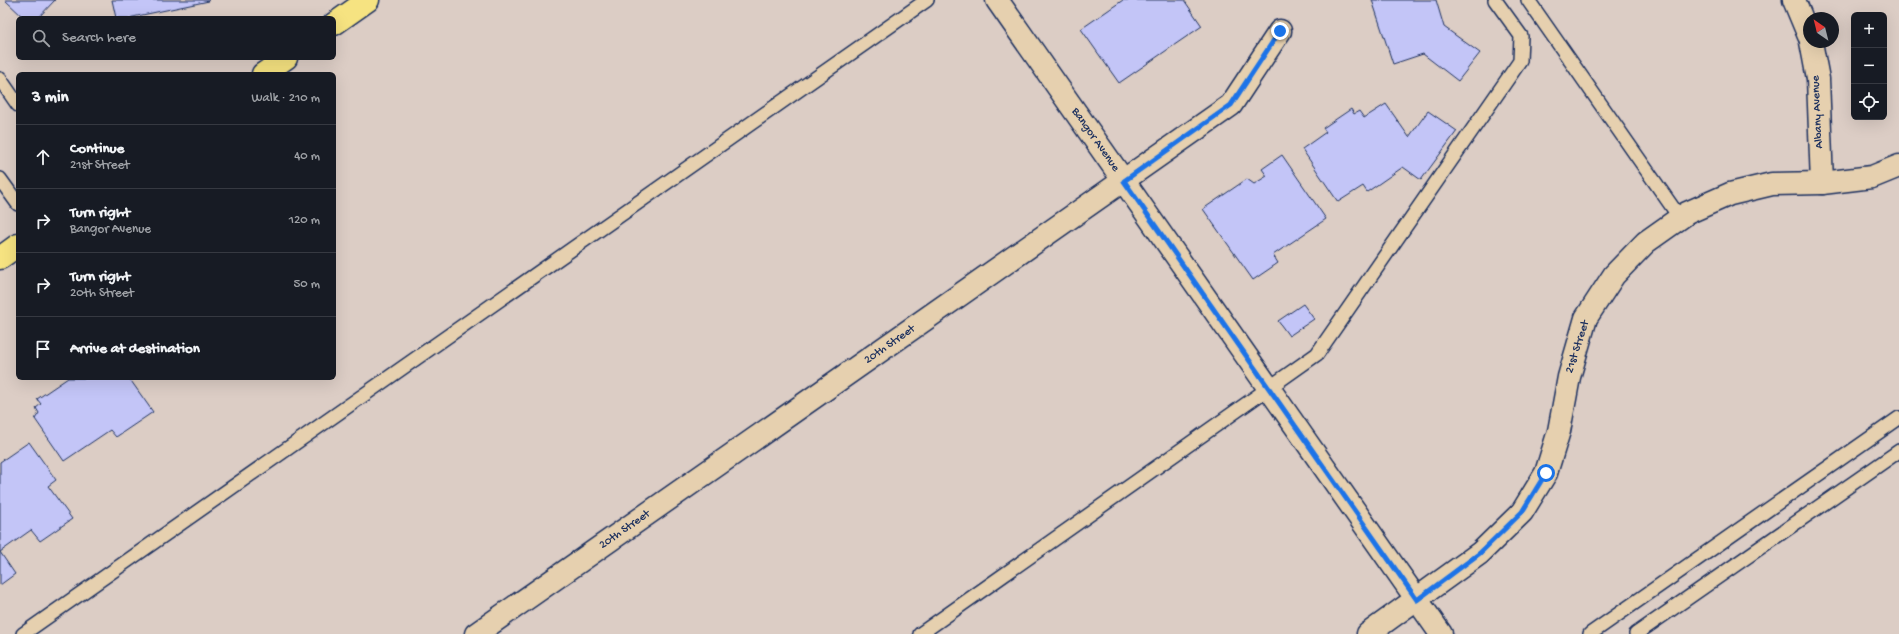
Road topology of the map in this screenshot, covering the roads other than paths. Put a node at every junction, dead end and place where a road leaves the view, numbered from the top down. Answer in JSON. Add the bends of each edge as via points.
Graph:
{"nodes":[{"id":1,"x":368,"y":0,"type":"edge"},
{"id":2,"x":926,"y":0,"type":"edge"},
{"id":3,"x":997,"y":0,"type":"edge"},
{"id":4,"x":1495,"y":0,"type":"edge"},
{"id":5,"x":1528,"y":0,"type":"edge"},
{"id":6,"x":1794,"y":0,"type":"edge"},
{"id":7,"x":1803,"y":22,"type":"edge"},
{"id":8,"x":336,"y":23,"type":"edge"},
{"id":9,"x":1280,"y":31,"type":"dead end"},
{"id":10,"x":1812,"y":48,"type":"edge"},
{"id":11,"x":283,"y":60,"type":"edge"},
{"id":12,"x":266,"y":72,"type":"edge"},
{"id":13,"x":0,"y":79,"type":"edge"},
{"id":14,"x":16,"y":102,"type":"edge"},
{"id":15,"x":1899,"y":166,"type":"edge"},
{"id":16,"x":0,"y":179,"type":"edge"},
{"id":17,"x":1124,"y":181,"type":"junction"},
{"id":18,"x":1822,"y":183,"type":"junction"},
{"id":19,"x":16,"y":201,"type":"edge"},
{"id":20,"x":1680,"y":218,"type":"junction"},
{"id":21,"x":16,"y":246,"type":"edge"},
{"id":22,"x":0,"y":258,"type":"edge"},
{"id":23,"x":1269,"y":388,"type":"junction"},
{"id":24,"x":1899,"y":418,"type":"edge"},
{"id":25,"x":1899,"y":451,"type":"edge"},
{"id":26,"x":1417,"y":600,"type":"junction"},
{"id":27,"x":23,"y":634,"type":"edge"},
{"id":28,"x":476,"y":634,"type":"edge"},
{"id":29,"x":920,"y":634,"type":"edge"},
{"id":30,"x":1368,"y":634,"type":"edge"},
{"id":31,"x":1441,"y":634,"type":"edge"},
{"id":32,"x":1590,"y":634,"type":"edge"},
{"id":33,"x":1636,"y":634,"type":"edge"}],
"edges":[{"from":1,"to":8,"type":"main road"},
{"from":2,"to":27,"type":"lane"},
{"from":3,"to":17,"type":"street","name":"Bangor Avenue"},
{"from":4,"to":23,"type":"lane","via":[[1521,36],[1520,61],[1317,354]]},
{"from":5,"to":20,"type":"lane"},
{"from":6,"to":7,"type":"street"},
{"from":9,"to":17,"type":"street","name":"20th Street","via":[[1231,105]]},
{"from":10,"to":18,"type":"street","name":"Albany Avenue","via":[[1818,78]]},
{"from":11,"to":12,"type":"main road"},
{"from":13,"to":14,"type":"lane"},
{"from":15,"to":18,"type":"street","name":"21st Street","via":[[1872,177]]},
{"from":16,"to":19,"type":"lane"},
{"from":17,"to":23,"type":"street","name":"Bangor Avenue"},
{"from":17,"to":28,"type":"street","name":"20th Street"},
{"from":18,"to":20,"type":"street","name":"21st Street","via":[[1772,184],[1730,194]]},
{"from":20,"to":26,"type":"street","name":"21st Street","via":[[1646,242],[1614,275],[1586,318],[1568,376],[1559,431],[1546,473],[1522,512],[1480,553]]},
{"from":21,"to":22,"type":"main road"},
{"from":23,"to":26,"type":"street","name":"Bangor Avenue"},
{"from":23,"to":29,"type":"lane"},
{"from":24,"to":32,"type":"lane"},
{"from":25,"to":33,"type":"lane"},
{"from":26,"to":30,"type":"street","name":"21st Street"},
{"from":26,"to":31,"type":"street","name":"Bangor Avenue"}]}
